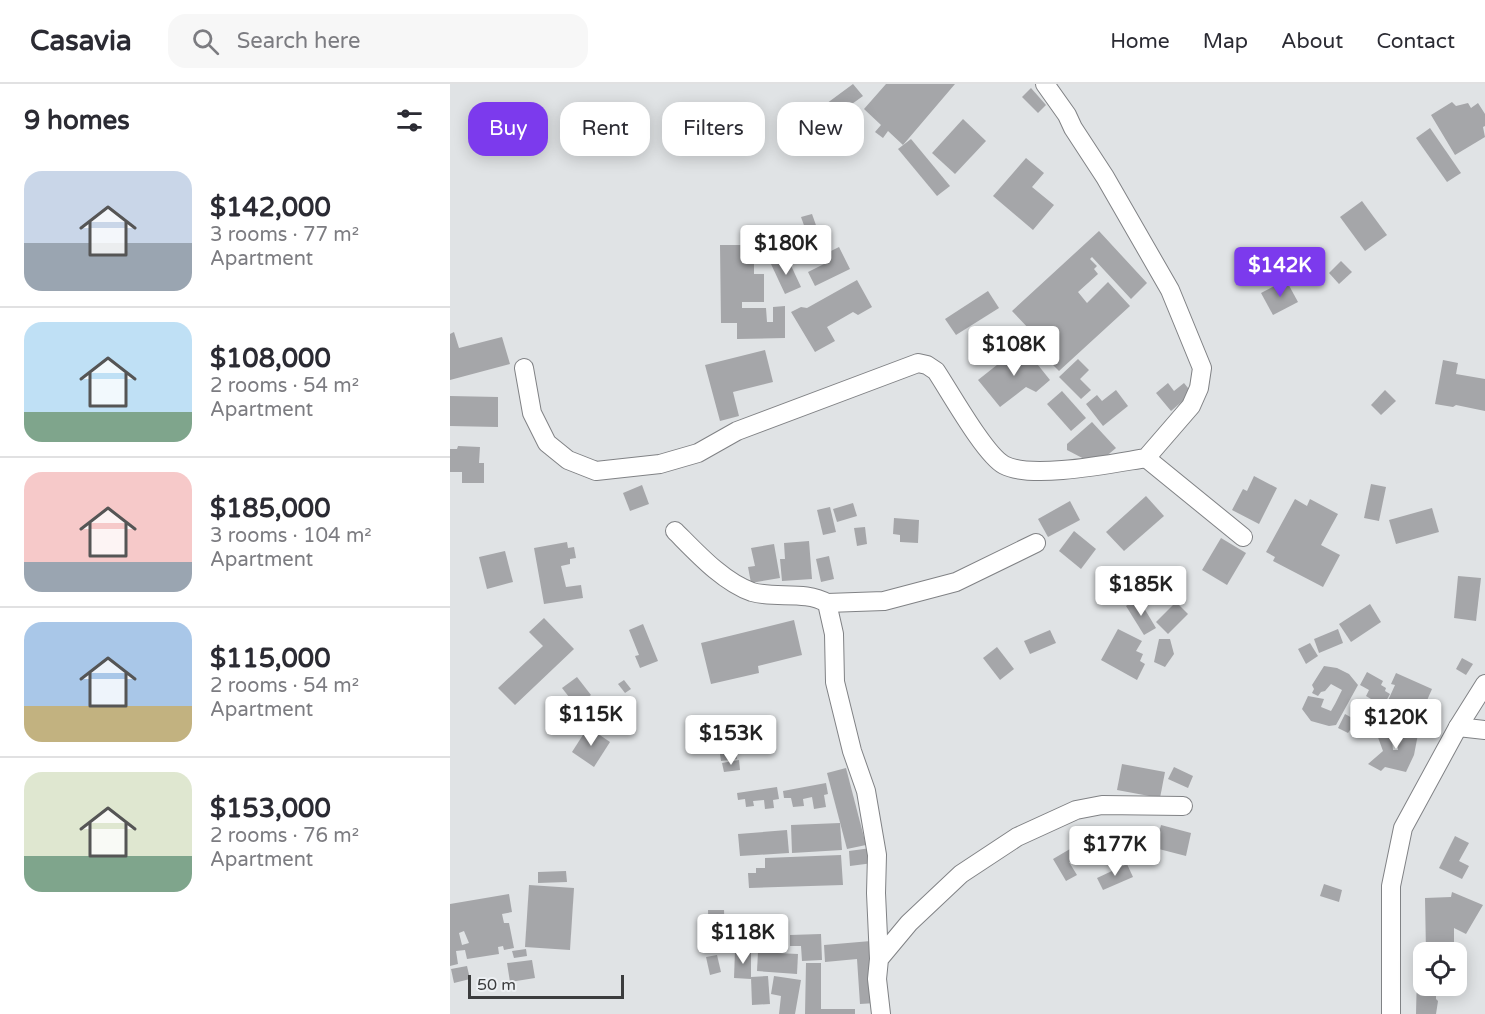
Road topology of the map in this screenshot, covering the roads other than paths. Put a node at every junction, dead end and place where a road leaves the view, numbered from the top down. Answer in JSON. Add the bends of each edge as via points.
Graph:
{"nodes":[{"id":1,"x":1045,"y":84,"type":"edge"},
{"id":2,"x":524,"y":368,"type":"dead end"},
{"id":3,"x":1146,"y":458,"type":"junction"},
{"id":4,"x":675,"y":531,"type":"dead end"},
{"id":5,"x":1243,"y":537,"type":"dead end"},
{"id":6,"x":1036,"y":543,"type":"dead end"},
{"id":7,"x":826,"y":603,"type":"junction"},
{"id":8,"x":1485,"y":684,"type":"edge"},
{"id":9,"x":1458,"y":727,"type":"junction"},
{"id":10,"x":1485,"y":730,"type":"edge"},
{"id":11,"x":1183,"y":806,"type":"dead end"},
{"id":12,"x":879,"y":959,"type":"junction"},
{"id":13,"x":880,"y":1014,"type":"edge"},
{"id":14,"x":1391,"y":1014,"type":"edge"}],
"edges":[{"from":1,"to":3,"type":"street","via":[[1105,177],[1170,290],[1202,368],[1191,406]]},
{"from":2,"to":3,"type":"street","via":[[532,413],[547,443],[568,460],[596,471],[660,464],[698,453],[737,431],[918,363],[936,371],[989,452],[1004,465],[1028,471],[1087,468]]},
{"from":3,"to":5,"type":"street"},
{"from":4,"to":7,"type":"street","via":[[716,571],[753,592],[817,597]]},
{"from":6,"to":7,"type":"street","via":[[956,582],[884,601]]},
{"from":7,"to":12,"type":"street","via":[[834,634],[835,682],[866,791],[877,855]]},
{"from":8,"to":9,"type":"street"},
{"from":9,"to":10,"type":"street"},
{"from":9,"to":14,"type":"street","via":[[1403,828],[1397,849],[1391,886]]},
{"from":11,"to":12,"type":"street","via":[[1102,805],[1076,810],[1017,837],[961,874],[909,923]]},
{"from":12,"to":13,"type":"street"}]}
